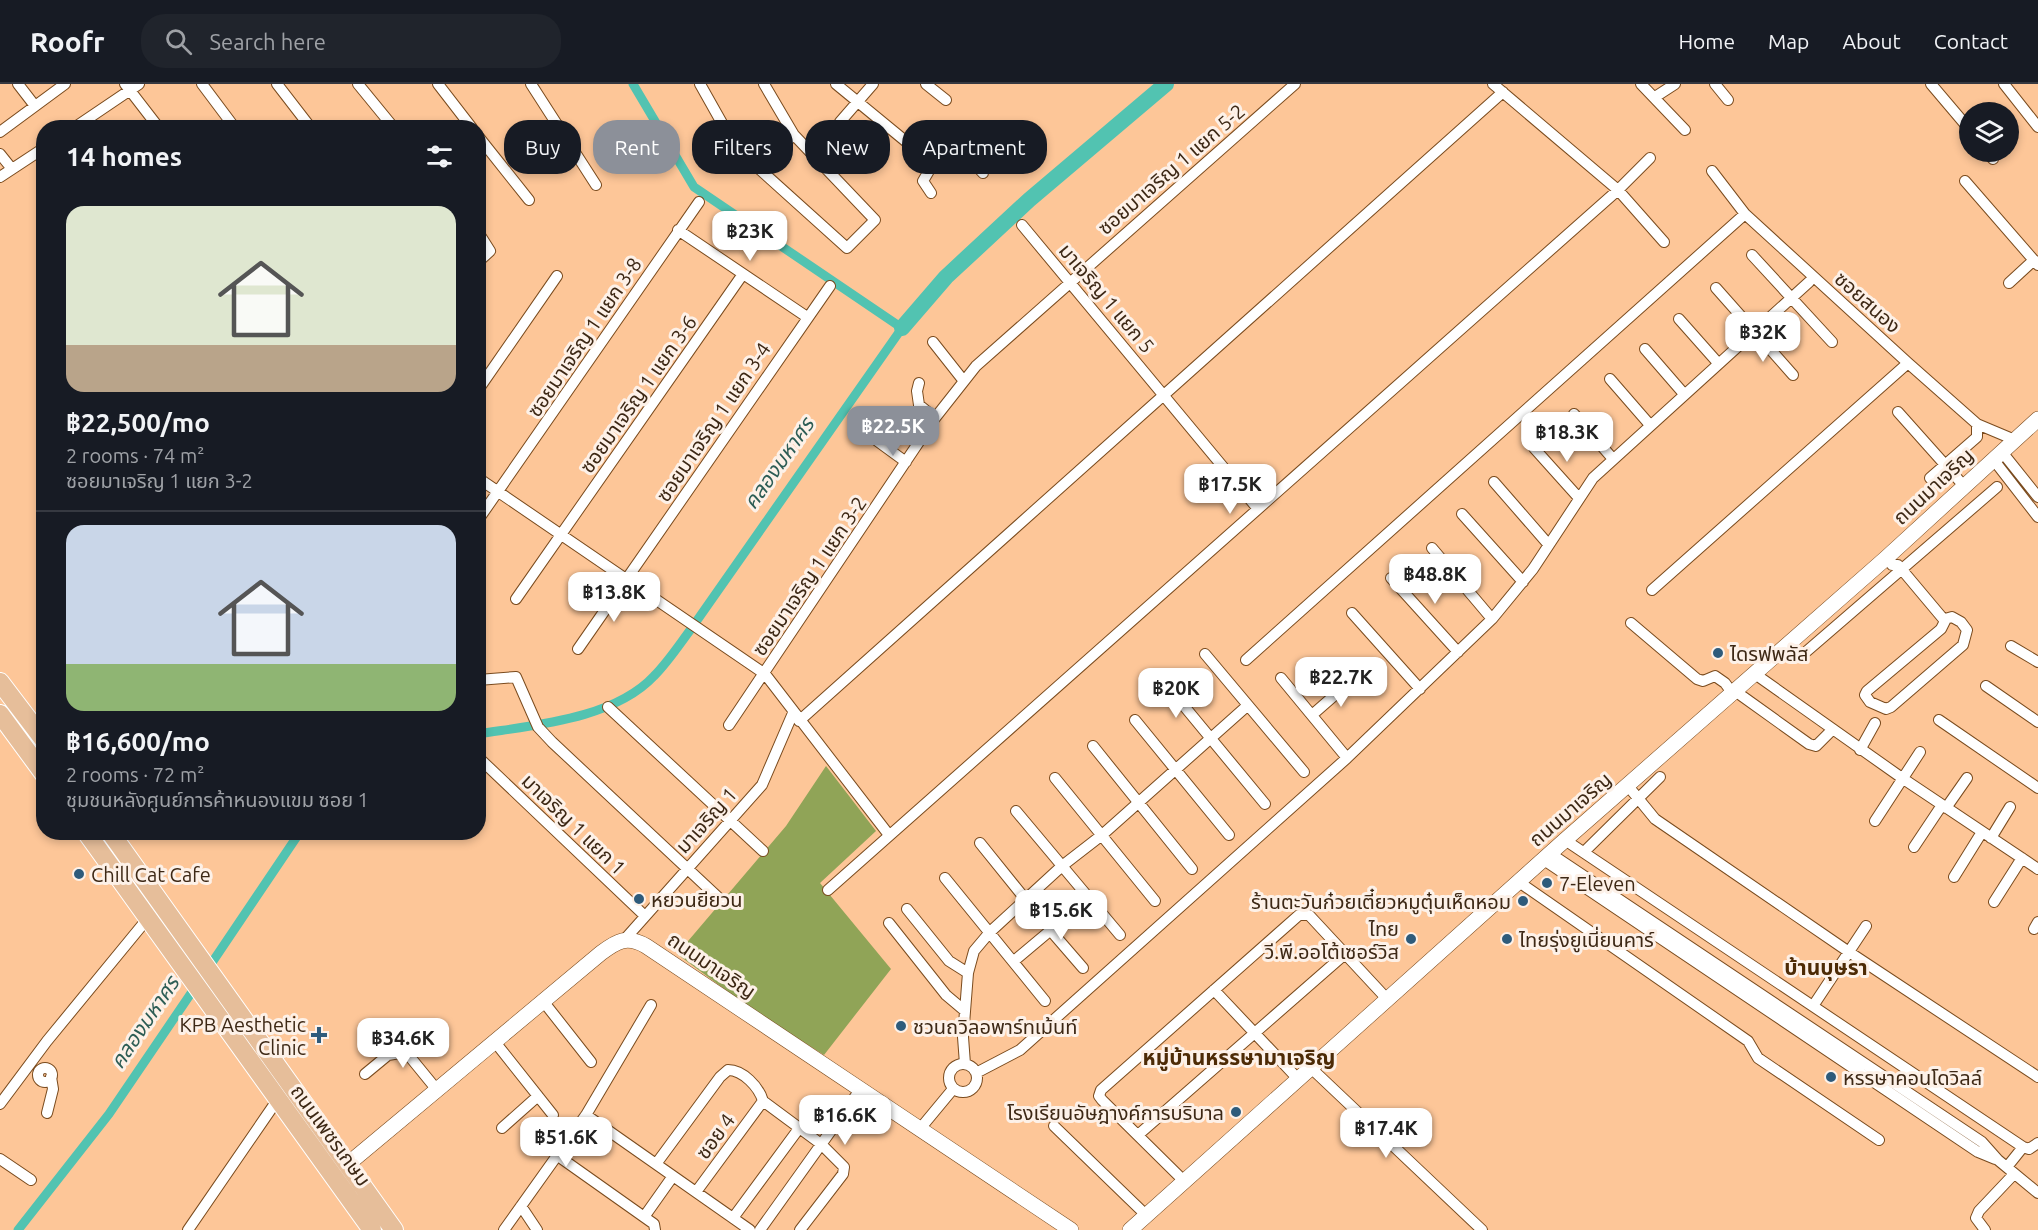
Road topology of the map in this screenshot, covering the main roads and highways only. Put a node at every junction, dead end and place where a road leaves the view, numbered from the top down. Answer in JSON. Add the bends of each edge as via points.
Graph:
{"nodes":[{"id":1,"x":2038,"y":419,"type":"edge"},
{"id":2,"x":0,"y":682,"type":"edge"},
{"id":3,"x":0,"y":714,"type":"edge"},
{"id":4,"x":36,"y":729,"type":"edge"},
{"id":5,"x":36,"y":763,"type":"edge"},
{"id":6,"x":92,"y":840,"type":"edge"},
{"id":7,"x":116,"y":840,"type":"edge"},
{"id":8,"x":341,"y":1170,"type":"junction"},
{"id":9,"x":372,"y":1230,"type":"edge"},
{"id":10,"x":394,"y":1230,"type":"edge"},
{"id":11,"x":1071,"y":1230,"type":"edge"},
{"id":12,"x":1130,"y":1230,"type":"edge"}],
"edges":[{"from":1,"to":12,"type":"main road","name":"ถนนมาเจริญ","via":[[1964,486],[1895,561],[1755,674],[1632,792],[1565,840]]},
{"from":2,"to":4,"type":"main road"},
{"from":3,"to":5,"type":"main road"},
{"from":6,"to":8,"type":"main road","name":"ถนนเพชรเกษม","via":[[278,1099]]},
{"from":7,"to":8,"type":"main road","name":"ถนนเพชรเกษม","via":[[209,970]]},
{"from":8,"to":9,"type":"main road","name":"ถนนเพชรเกษม"},
{"from":8,"to":10,"type":"main road","name":"ถนนเพชรเกษม"},
{"from":8,"to":11,"type":"main road","name":"ถนนมาเจริญ","via":[[601,953],[625,939],[646,946]]}]}
